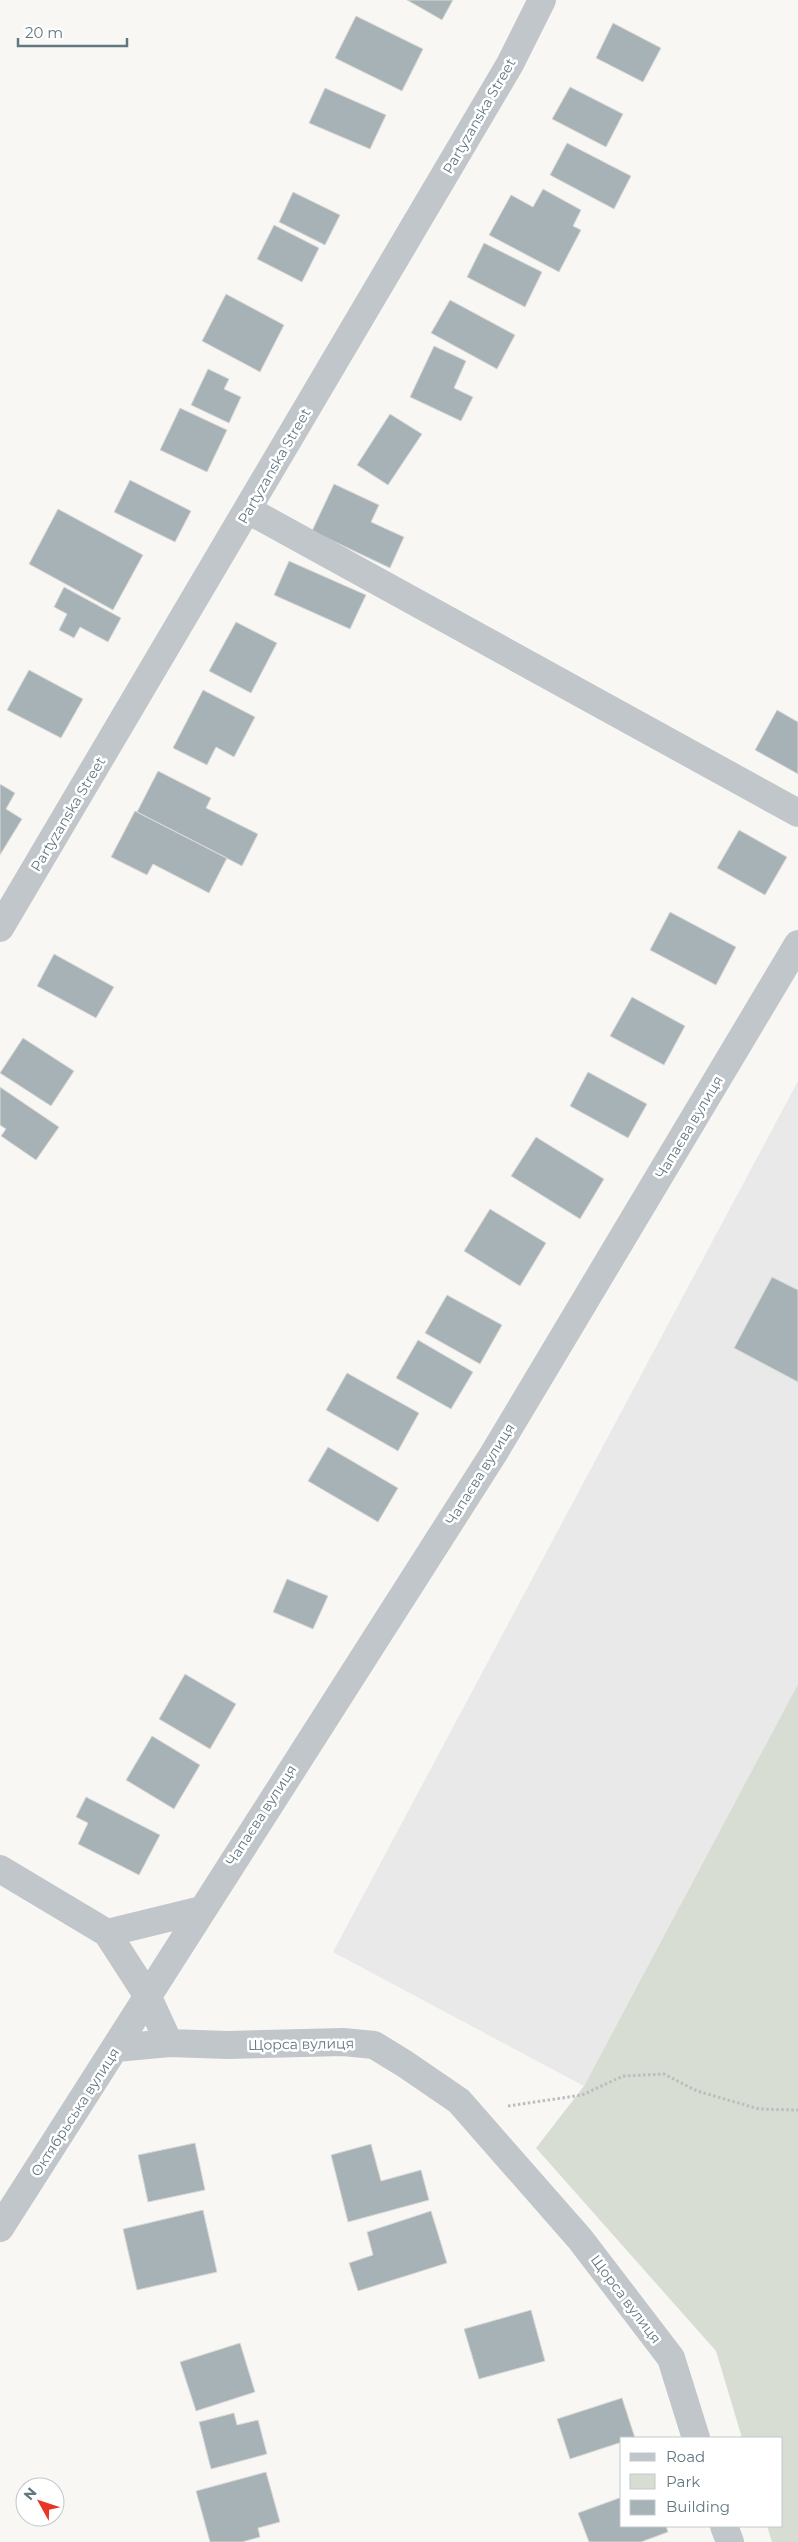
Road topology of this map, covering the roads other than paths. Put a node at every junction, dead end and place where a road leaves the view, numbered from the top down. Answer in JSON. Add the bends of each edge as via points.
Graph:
{"nodes":[{"id":1,"x":542,"y":0,"type":"edge"},
{"id":2,"x":248,"y":510,"type":"junction"},
{"id":3,"x":798,"y":813,"type":"edge"},
{"id":4,"x":0,"y":928,"type":"edge"},
{"id":5,"x":798,"y":944,"type":"edge"},
{"id":6,"x":0,"y":1869,"type":"edge"},
{"id":7,"x":201,"y":1910,"type":"junction"},
{"id":8,"x":107,"y":1933,"type":"junction"},
{"id":9,"x":147,"y":1995,"type":"junction"},
{"id":10,"x":170,"y":2043,"type":"junction"},
{"id":11,"x":116,"y":2048,"type":"junction"},
{"id":12,"x":0,"y":2228,"type":"edge"},
{"id":13,"x":696,"y":2437,"type":"edge"},
{"id":14,"x":724,"y":2527,"type":"edge"},
{"id":15,"x":730,"y":2542,"type":"edge"}],
"edges":[{"from":1,"to":2,"type":"street","name":"Partyzanska Street","via":[[510,64]]},
{"from":2,"to":3,"type":"street"},
{"from":2,"to":4,"type":"street","name":"Partyzanska Street"},
{"from":5,"to":7,"type":"street","name":"Чапаєва вулиця","via":[[494,1453]]},
{"from":6,"to":8,"type":"street"},
{"from":7,"to":8,"type":"street"},
{"from":7,"to":9,"type":"street","name":"Чапаєва вулиця"},
{"from":8,"to":9,"type":"street"},
{"from":9,"to":10,"type":"street"},
{"from":9,"to":11,"type":"street","name":"Октябрьська вулиця"},
{"from":10,"to":11,"type":"street","name":"Щорса вулиця"},
{"from":10,"to":13,"type":"street","name":"Щорса вулиця","via":[[343,2042],[374,2045],[459,2101],[580,2239],[671,2358]]},
{"from":11,"to":12,"type":"street","name":"Октябрьська вулиця"},
{"from":14,"to":15,"type":"street"}]}
